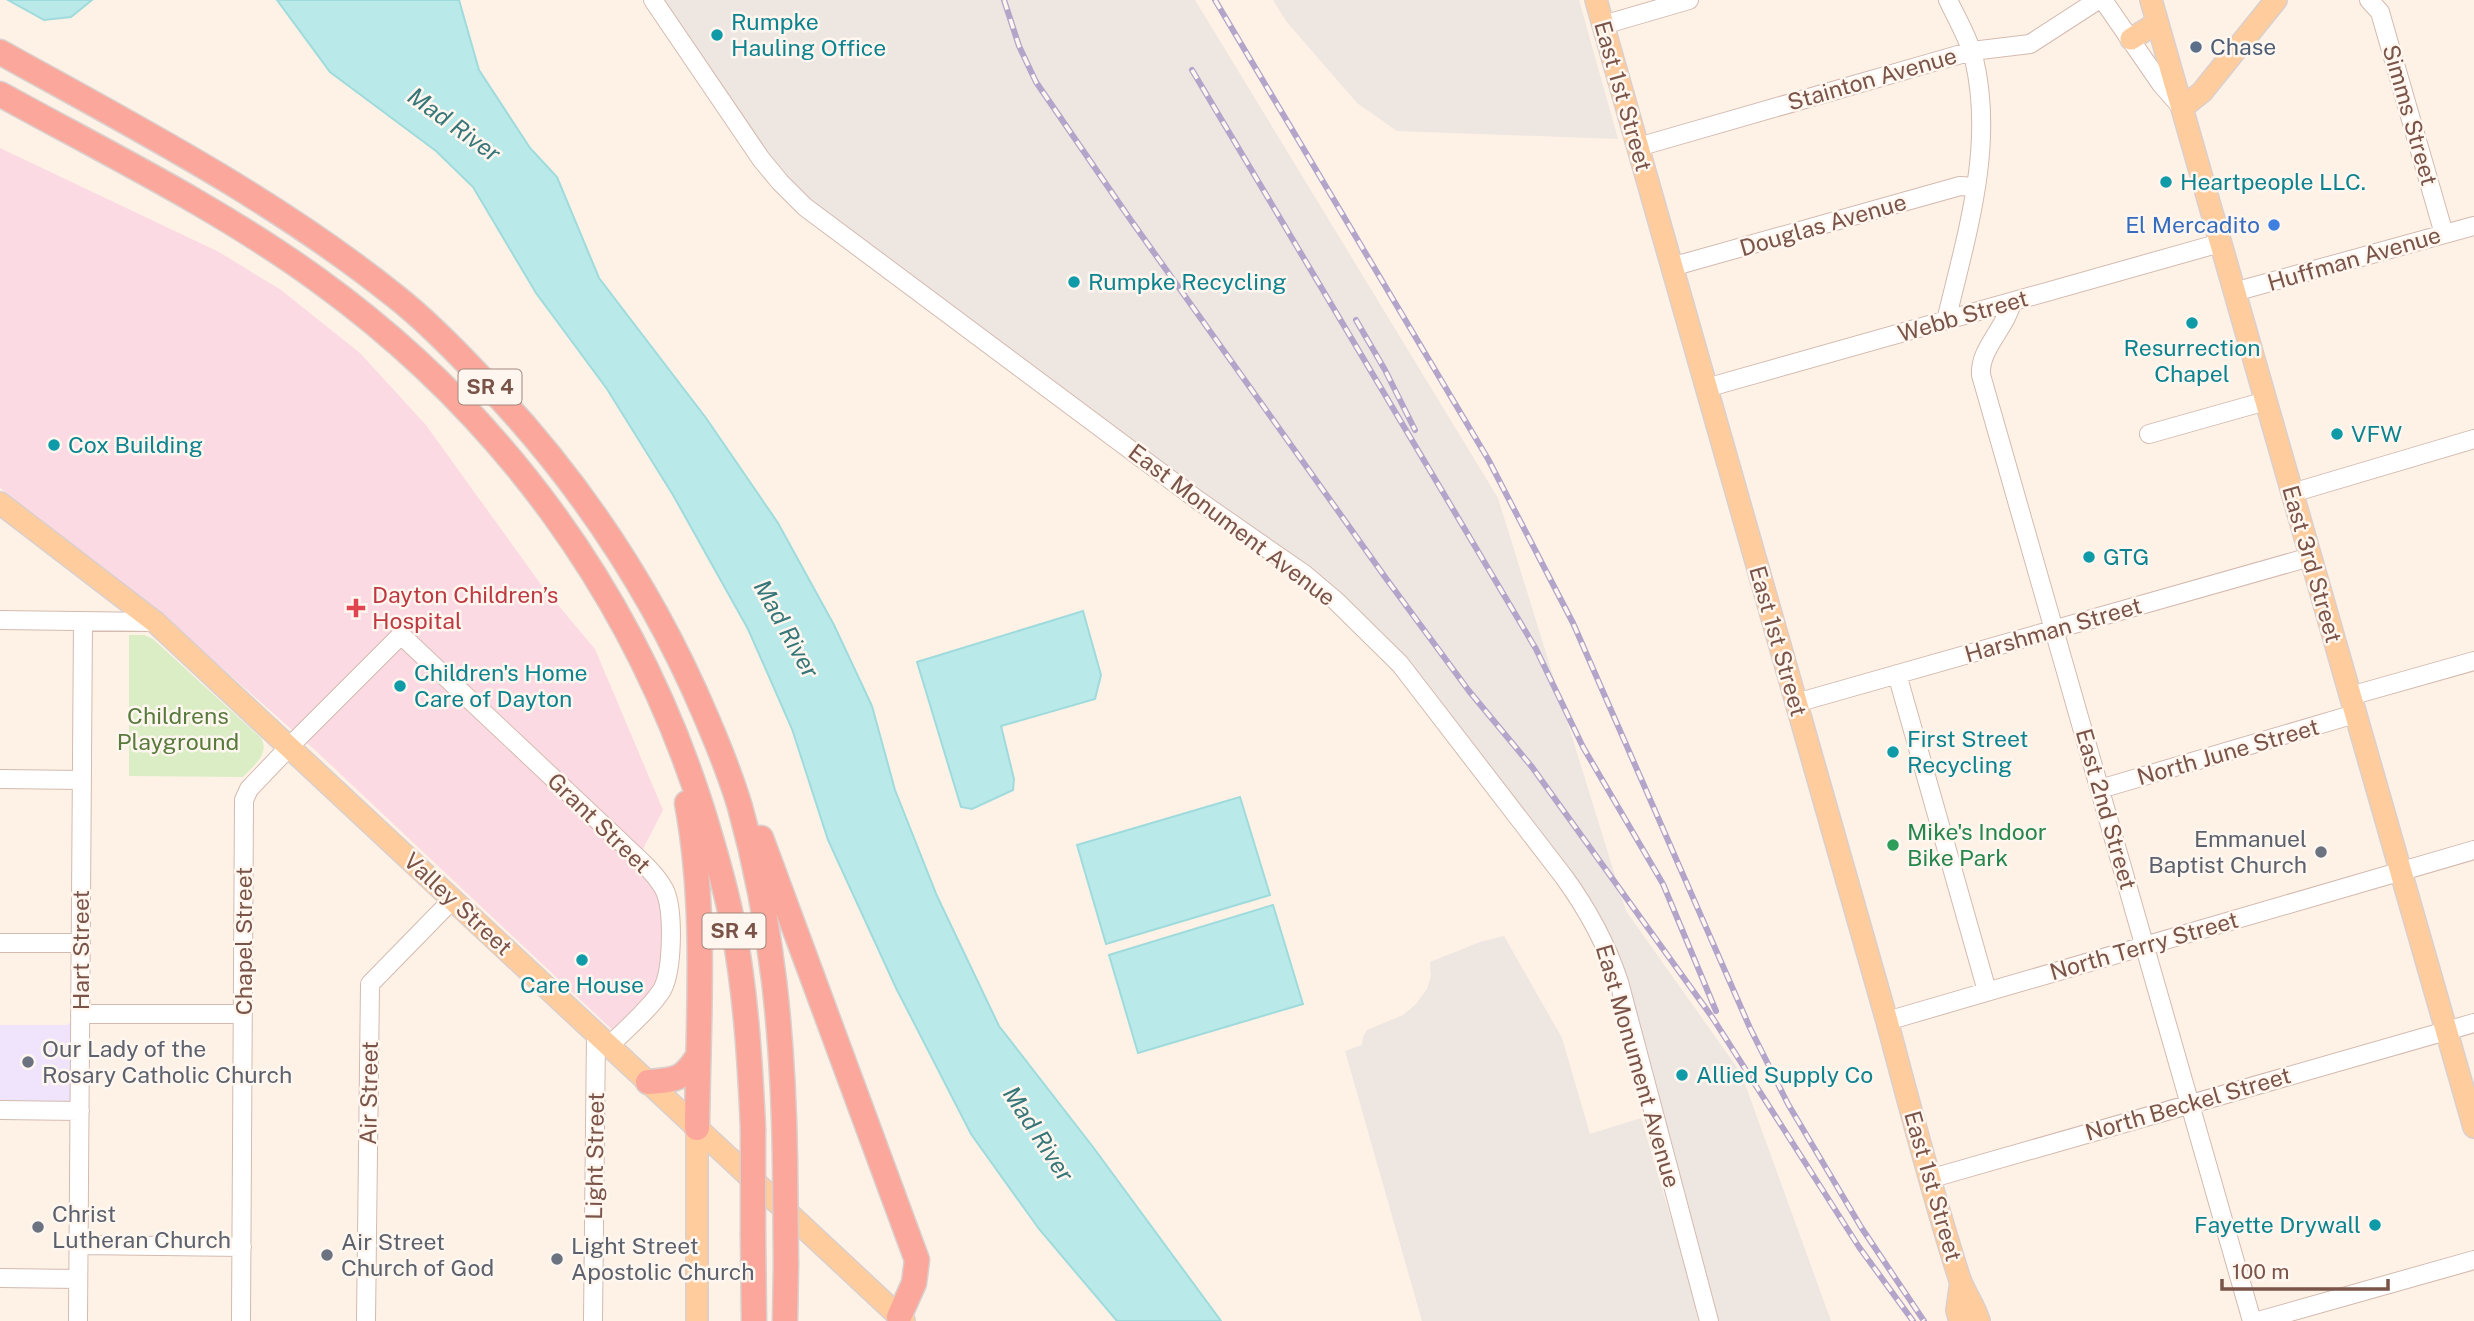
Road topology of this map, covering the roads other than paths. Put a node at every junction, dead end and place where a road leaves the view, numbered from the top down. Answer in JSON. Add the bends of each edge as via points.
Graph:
{"nodes":[{"id":1,"x":653,"y":0,"type":"edge"},
{"id":2,"x":1596,"y":0,"type":"edge"},
{"id":3,"x":1689,"y":0,"type":"edge"},
{"id":4,"x":1948,"y":0,"type":"edge"},
{"id":5,"x":2101,"y":0,"type":"edge"},
{"id":6,"x":2151,"y":0,"type":"edge"},
{"id":7,"x":2276,"y":0,"type":"edge"},
{"id":8,"x":2369,"y":0,"type":"edge"},
{"id":9,"x":2157,"y":23,"type":"junction"},
{"id":10,"x":1603,"y":25,"type":"junction"},
{"id":11,"x":2131,"y":39,"type":"junction"},
{"id":12,"x":1972,"y":51,"type":"junction"},
{"id":13,"x":0,"y":52,"type":"edge"},
{"id":14,"x":0,"y":94,"type":"edge"},
{"id":15,"x":2182,"y":108,"type":"junction"},
{"id":16,"x":1638,"y":147,"type":"junction"},
{"id":17,"x":1976,"y":187,"type":"junction"},
{"id":18,"x":2474,"y":226,"type":"edge"},
{"id":19,"x":2444,"y":234,"type":"junction"},
{"id":20,"x":2220,"y":243,"type":"junction"},
{"id":21,"x":1671,"y":267,"type":"junction"},
{"id":22,"x":2234,"y":292,"type":"junction"},
{"id":23,"x":2012,"y":302,"type":"junction"},
{"id":24,"x":1946,"y":321,"type":"junction"},
{"id":25,"x":1706,"y":388,"type":"junction"},
{"id":26,"x":2266,"y":401,"type":"junction"},
{"id":27,"x":2149,"y":434,"type":"dead end"},
{"id":28,"x":2474,"y":439,"type":"edge"},
{"id":29,"x":2292,"y":493,"type":"junction"},
{"id":30,"x":0,"y":503,"type":"edge"},
{"id":31,"x":2311,"y":557,"type":"junction"},
{"id":32,"x":0,"y":620,"type":"edge"},
{"id":33,"x":83,"y":621,"type":"junction"},
{"id":34,"x":155,"y":622,"type":"junction"},
{"id":35,"x":2054,"y":630,"type":"junction"},
{"id":36,"x":401,"y":635,"type":"joint"},
{"id":37,"x":2474,"y":660,"type":"edge"},
{"id":38,"x":1897,"y":674,"type":"junction"},
{"id":39,"x":1796,"y":704,"type":"junction"},
{"id":40,"x":2353,"y":705,"type":"junction"},
{"id":41,"x":678,"y":741,"type":"junction"},
{"id":42,"x":290,"y":746,"type":"junction"},
{"id":43,"x":0,"y":779,"type":"edge"},
{"id":44,"x":82,"y":780,"type":"junction"},
{"id":45,"x":2100,"y":789,"type":"junction"},
{"id":46,"x":739,"y":804,"type":"junction"},
{"id":47,"x":2474,"y":849,"type":"edge"},
{"id":48,"x":2400,"y":870,"type":"junction"},
{"id":49,"x":453,"y":899,"type":"junction"},
{"id":50,"x":0,"y":943,"type":"edge"},
{"id":51,"x":81,"y":943,"type":"junction"},
{"id":52,"x":2145,"y":946,"type":"junction"},
{"id":53,"x":1987,"y":991,"type":"junction"},
{"id":54,"x":80,"y":1014,"type":"junction"},
{"id":55,"x":243,"y":1014,"type":"junction"},
{"id":56,"x":1887,"y":1021,"type":"junction"},
{"id":57,"x":2474,"y":1023,"type":"edge"},
{"id":58,"x":2446,"y":1031,"type":"junction"},
{"id":59,"x":603,"y":1039,"type":"junction"},
{"id":60,"x":698,"y":1056,"type":"junction"},
{"id":61,"x":648,"y":1082,"type":"junction"},
{"id":62,"x":2190,"y":1103,"type":"junction"},
{"id":63,"x":0,"y":1110,"type":"edge"},
{"id":64,"x":80,"y":1111,"type":"junction"},
{"id":65,"x":2474,"y":1127,"type":"edge"},
{"id":66,"x":697,"y":1128,"type":"junction"},
{"id":67,"x":1929,"y":1179,"type":"junction"},
{"id":68,"x":79,"y":1245,"type":"junction"},
{"id":69,"x":242,"y":1247,"type":"junction"},
{"id":70,"x":2474,"y":1260,"type":"edge"},
{"id":71,"x":0,"y":1278,"type":"edge"},
{"id":72,"x":78,"y":1279,"type":"junction"},
{"id":73,"x":1961,"y":1282,"type":"junction"},
{"id":74,"x":900,"y":1320,"type":"edge"},
{"id":75,"x":78,"y":1321,"type":"edge"},
{"id":76,"x":241,"y":1321,"type":"edge"},
{"id":77,"x":366,"y":1321,"type":"edge"},
{"id":78,"x":593,"y":1321,"type":"edge"},
{"id":79,"x":697,"y":1321,"type":"edge"},
{"id":80,"x":754,"y":1321,"type":"edge"},
{"id":81,"x":785,"y":1321,"type":"edge"},
{"id":82,"x":1709,"y":1321,"type":"edge"},
{"id":83,"x":1960,"y":1321,"type":"edge"},
{"id":84,"x":1979,"y":1321,"type":"edge"},
{"id":85,"x":2252,"y":1321,"type":"edge"},
{"id":86,"x":2258,"y":1321,"type":"edge"}],
"edges":[{"from":1,"to":82,"type":"street","name":"East Monument Avenue","via":[[761,159],[806,207],[1189,495],[1304,574],[1400,664],[1564,877],[1602,936],[1619,982]]},
{"from":2,"to":10,"type":"main road","name":"East 1st Street"},
{"from":3,"to":10,"type":"street"},
{"from":4,"to":12,"type":"street"},
{"from":5,"to":11,"type":"street"},
{"from":5,"to":12,"type":"street","name":"Stainton Avenue","via":[[2030,44]]},
{"from":6,"to":9,"type":"main road","name":"East 3rd Street"},
{"from":7,"to":15,"type":"main road","via":[[2202,92]]},
{"from":8,"to":19,"type":"street","name":"Simms Street","via":[[2380,12]]},
{"from":9,"to":11,"type":"main road"},
{"from":9,"to":15,"type":"main road","name":"East 3rd Street"},
{"from":10,"to":16,"type":"main road","name":"East 1st Street"},
{"from":11,"to":15,"type":"street"},
{"from":12,"to":16,"type":"street","name":"Stainton Avenue"},
{"from":12,"to":17,"type":"street","via":[[1982,131]]},
{"from":13,"to":46,"type":"highway","number":"SR 4","via":[[248,192],[366,273],[455,350],[550,454],[607,531],[675,650]]},
{"from":14,"to":41,"type":"highway","number":"SR 4","via":[[226,220],[317,279],[436,378],[495,440],[578,547],[633,639]]},
{"from":15,"to":20,"type":"main road","name":"East 3rd Street"},
{"from":16,"to":21,"type":"main road","name":"East 1st Street"},
{"from":17,"to":21,"type":"street","name":"Douglas Avenue","via":[[1960,186]]},
{"from":17,"to":24,"type":"street"},
{"from":18,"to":19,"type":"street","name":"Huffman Avenue"},
{"from":19,"to":22,"type":"street","name":"Huffman Avenue"},
{"from":20,"to":22,"type":"main road","name":"East 3rd Street"},
{"from":20,"to":23,"type":"street","name":"Webb Street"},
{"from":21,"to":25,"type":"main road","name":"East 1st Street"},
{"from":22,"to":26,"type":"main road","name":"East 3rd Street"},
{"from":23,"to":24,"type":"street","name":"Webb Street"},
{"from":23,"to":35,"type":"street","name":"East 2nd Street","via":[[1983,359],[1981,375]]},
{"from":24,"to":25,"type":"street","name":"Webb Street"},
{"from":25,"to":39,"type":"main road","name":"East 1st Street"},
{"from":26,"to":27,"type":"street"},
{"from":26,"to":29,"type":"main road","name":"East 3rd Street"},
{"from":28,"to":29,"type":"street"},
{"from":29,"to":31,"type":"main road","name":"East 3rd Street"},
{"from":30,"to":34,"type":"main road","name":"Valley Street"},
{"from":31,"to":35,"type":"street","name":"Harshman Street"},
{"from":31,"to":40,"type":"main road","name":"East 3rd Street"},
{"from":32,"to":33,"type":"street"},
{"from":33,"to":34,"type":"street"},
{"from":33,"to":44,"type":"street","name":"Hart Street"},
{"from":34,"to":42,"type":"main road","name":"Valley Street"},
{"from":35,"to":38,"type":"street","name":"Harshman Street"},
{"from":35,"to":45,"type":"street","name":"East 2nd Street"},
{"from":36,"to":42,"type":"street","name":"Chapel Street"},
{"from":36,"to":59,"type":"street","name":"Grant Street","via":[[663,887],[669,905],[667,980],[660,992]]},
{"from":37,"to":40,"type":"street","name":"North June Street"},
{"from":38,"to":39,"type":"street","name":"Harshman Street"},
{"from":38,"to":53,"type":"street"},
{"from":39,"to":56,"type":"main road","name":"East 1st Street"},
{"from":40,"to":45,"type":"street","name":"North June Street"},
{"from":40,"to":48,"type":"main road","name":"East 3rd Street"},
{"from":41,"to":60,"type":"highway","via":[[697,882]]},
{"from":41,"to":80,"type":"highway","number":"SR 4","bridge":true,"via":[[714,849],[734,929],[750,1054]]},
{"from":42,"to":49,"type":"main road","name":"Valley Street"},
{"from":42,"to":55,"type":"street","name":"Chapel Street","via":[[244,800]]},
{"from":43,"to":44,"type":"street"},
{"from":44,"to":51,"type":"street","name":"Hart Street"},
{"from":45,"to":52,"type":"street","name":"East 2nd Street"},
{"from":46,"to":74,"type":"highway","via":[[758,829],[916,1260],[914,1283]]},
{"from":46,"to":81,"type":"highway","number":"SR 4","bridge":true,"via":[[769,937],[784,1070]]},
{"from":47,"to":48,"type":"street","name":"North Terry Street"},
{"from":48,"to":52,"type":"street","name":"North Terry Street"},
{"from":48,"to":58,"type":"main road","name":"East 3rd Street"},
{"from":49,"to":59,"type":"main road","name":"Valley Street"},
{"from":49,"to":77,"type":"street","name":"Air Street","via":[[370,984]]},
{"from":50,"to":51,"type":"street"},
{"from":51,"to":54,"type":"street","name":"Hart Street"},
{"from":52,"to":53,"type":"street","name":"North Terry Street"},
{"from":52,"to":62,"type":"street","name":"East 2nd Street"},
{"from":53,"to":56,"type":"street","name":"North Terry Street"},
{"from":54,"to":55,"type":"street"},
{"from":54,"to":64,"type":"street","name":"Hart Street"},
{"from":55,"to":69,"type":"street","name":"Chapel Street"},
{"from":56,"to":67,"type":"main road","name":"East 1st Street"},
{"from":57,"to":58,"type":"street","name":"North Beckel Street"},
{"from":58,"to":62,"type":"street","name":"North Beckel Street"},
{"from":58,"to":65,"type":"main road","name":"East 3rd Street"},
{"from":59,"to":61,"type":"main road","name":"Valley Street"},
{"from":59,"to":78,"type":"street","name":"Light Street"},
{"from":60,"to":61,"type":"highway","via":[[678,1079]]},
{"from":60,"to":66,"type":"highway"},
{"from":61,"to":66,"type":"main road","name":"Valley Street"},
{"from":62,"to":67,"type":"street","name":"North Beckel Street"},
{"from":62,"to":85,"type":"street","name":"East 2nd Street"},
{"from":63,"to":64,"type":"street"},
{"from":64,"to":68,"type":"street","name":"Hart Street"},
{"from":66,"to":74,"type":"main road","name":"Valley Street"},
{"from":66,"to":79,"type":"main road"},
{"from":67,"to":73,"type":"main road","name":"East 1st Street"},
{"from":68,"to":69,"type":"street"},
{"from":68,"to":72,"type":"street","name":"Hart Street"},
{"from":69,"to":76,"type":"street","name":"Chapel Street"},
{"from":70,"to":86,"type":"street"},
{"from":71,"to":72,"type":"street"},
{"from":72,"to":75,"type":"street","name":"Hart Street"},
{"from":73,"to":83,"type":"main road","name":"East 1st Street"},
{"from":73,"to":84,"type":"main road","name":"East 1st Street"}]}
